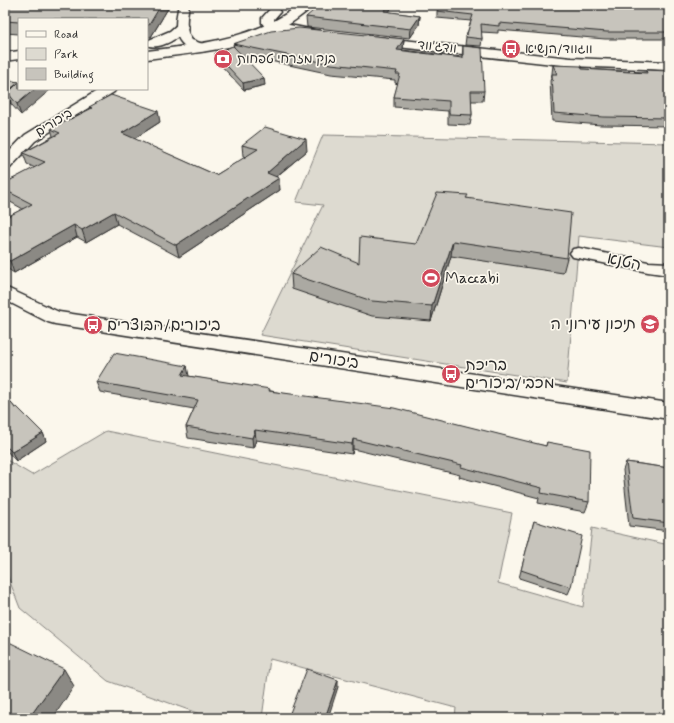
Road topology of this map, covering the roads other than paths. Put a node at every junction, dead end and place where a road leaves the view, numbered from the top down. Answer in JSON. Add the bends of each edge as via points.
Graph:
{"nodes":[{"id":1,"x":184,"y":5,"type":"edge"},
{"id":2,"x":307,"y":5,"type":"edge"},
{"id":3,"x":279,"y":8,"type":"edge"},
{"id":4,"x":256,"y":20,"type":"dead end"},
{"id":5,"x":275,"y":27,"type":"junction"},
{"id":6,"x":226,"y":30,"type":"dead end"},
{"id":7,"x":303,"y":32,"type":"junction"},
{"id":8,"x":183,"y":33,"type":"junction"},
{"id":9,"x":252,"y":35,"type":"junction"},
{"id":10,"x":327,"y":35,"type":"edge"},
{"id":11,"x":366,"y":40,"type":"edge"},
{"id":12,"x":151,"y":44,"type":"edge"},
{"id":13,"x":201,"y":48,"type":"junction"},
{"id":14,"x":18,"y":55,"type":"edge"},
{"id":15,"x":148,"y":56,"type":"edge"},
{"id":16,"x":5,"y":57,"type":"edge"},
{"id":17,"x":18,"y":64,"type":"edge"},
{"id":18,"x":5,"y":65,"type":"edge"},
{"id":19,"x":148,"y":65,"type":"edge"},
{"id":20,"x":669,"y":66,"type":"edge"},
{"id":21,"x":107,"y":90,"type":"edge"},
{"id":22,"x":5,"y":165,"type":"edge"},
{"id":23,"x":579,"y":253,"type":"dead end"},
{"id":24,"x":669,"y":269,"type":"edge"},
{"id":25,"x":5,"y":293,"type":"edge"},
{"id":26,"x":669,"y":411,"type":"edge"}],
"edges":[{"from":1,"to":8,"type":"street","via":[[180,22]]},
{"from":2,"to":5,"type":"main road","via":[[295,16]]},
{"from":3,"to":4,"type":"main road"},
{"from":3,"to":5,"type":"main road","via":[[268,18],[270,25]]},
{"from":5,"to":7,"type":"main road"},
{"from":5,"to":9,"type":"main road"},
{"from":6,"to":8,"type":"main road"},
{"from":7,"to":9,"type":"main road"},
{"from":7,"to":10,"type":"main road"},
{"from":8,"to":12,"type":"main road"},
{"from":8,"to":13,"type":"street","via":[[190,45]]},
{"from":9,"to":13,"type":"main road"},
{"from":11,"to":20,"type":"main road","name":"וודג'ווד","via":[[571,62]]},
{"from":13,"to":15,"type":"main road"},
{"from":13,"to":19,"type":"main road"},
{"from":14,"to":16,"type":"main road"},
{"from":17,"to":18,"type":"main road"},
{"from":21,"to":22,"type":"street","name":"ביכורים","via":[[30,138]]},
{"from":23,"to":24,"type":"street","name":"הטנא"},
{"from":25,"to":26,"type":"street","name":"ביכורים","via":[[55,318]]}]}
